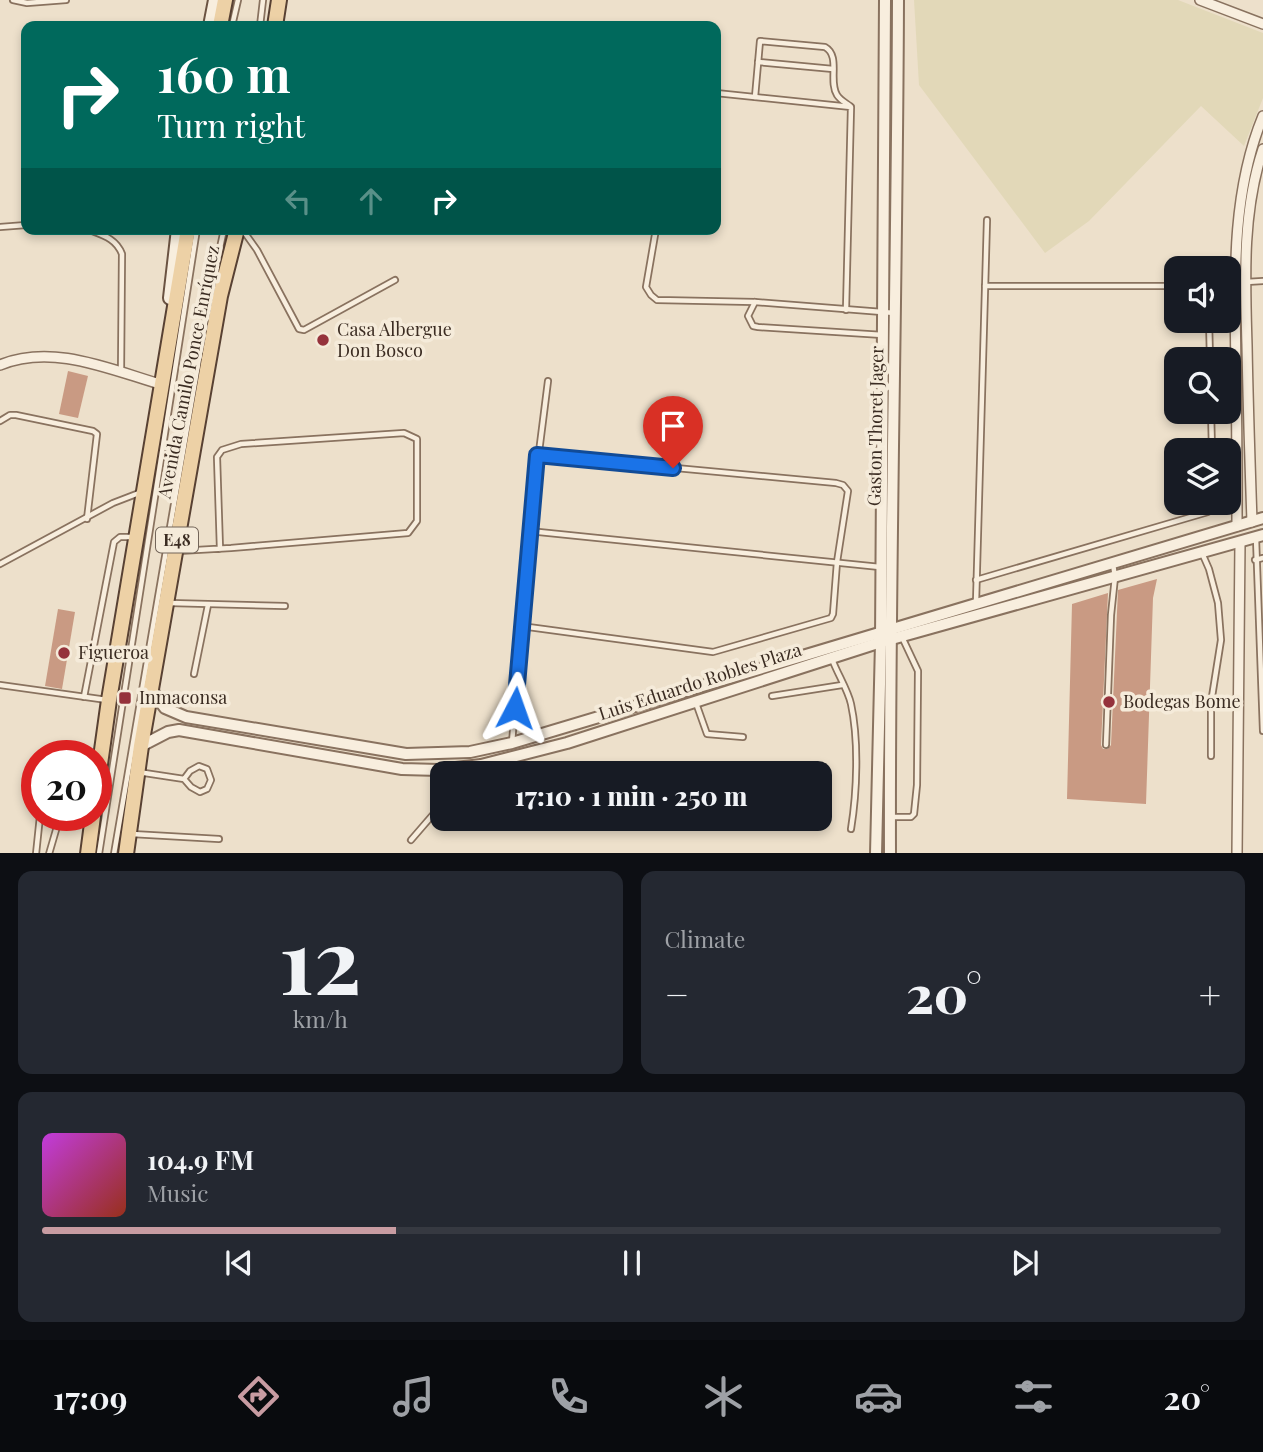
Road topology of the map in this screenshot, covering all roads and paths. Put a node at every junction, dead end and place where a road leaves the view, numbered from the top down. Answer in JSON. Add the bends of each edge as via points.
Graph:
{"nodes":[{"id":1,"x":13,"y":0,"type":"edge"},
{"id":2,"x":66,"y":0,"type":"edge"},
{"id":3,"x":215,"y":0,"type":"edge"},
{"id":4,"x":225,"y":0,"type":"edge"},
{"id":5,"x":238,"y":0,"type":"edge"},
{"id":6,"x":263,"y":0,"type":"edge"},
{"id":7,"x":279,"y":0,"type":"edge"},
{"id":8,"x":885,"y":0,"type":"edge"},
{"id":9,"x":898,"y":0,"type":"edge"},
{"id":10,"x":1200,"y":0,"type":"edge"},
{"id":11,"x":210,"y":21,"type":"edge"},
{"id":12,"x":221,"y":21,"type":"edge"},
{"id":13,"x":233,"y":21,"type":"edge"},
{"id":14,"x":261,"y":21,"type":"edge"},
{"id":15,"x":276,"y":21,"type":"edge"},
{"id":16,"x":1263,"y":24,"type":"edge"},
{"id":17,"x":758,"y":62,"type":"junction"},
{"id":18,"x":833,"y":69,"type":"junction"},
{"id":19,"x":721,"y":94,"type":"edge"},
{"id":20,"x":755,"y":97,"type":"junction"},
{"id":21,"x":851,"y":107,"type":"junction"},
{"id":22,"x":1263,"y":116,"type":"edge"},
{"id":23,"x":1263,"y":149,"type":"edge"},
{"id":24,"x":987,"y":220,"type":"dead end"},
{"id":25,"x":21,"y":225,"type":"edge"},
{"id":26,"x":0,"y":227,"type":"edge"},
{"id":27,"x":102,"y":235,"type":"edge"},
{"id":28,"x":177,"y":235,"type":"edge"},
{"id":29,"x":187,"y":235,"type":"edge"},
{"id":30,"x":197,"y":235,"type":"edge"},
{"id":31,"x":223,"y":235,"type":"edge"},
{"id":32,"x":238,"y":235,"type":"edge"},
{"id":33,"x":245,"y":235,"type":"edge"},
{"id":34,"x":655,"y":235,"type":"edge"},
{"id":35,"x":1237,"y":256,"type":"edge"},
{"id":36,"x":1241,"y":256,"type":"edge"},
{"id":37,"x":395,"y":280,"type":"dead end"},
{"id":38,"x":1263,"y":281,"type":"edge"},
{"id":39,"x":1241,"y":282,"type":"edge"},
{"id":40,"x":985,"y":286,"type":"junction"},
{"id":41,"x":1164,"y":286,"type":"edge"},
{"id":42,"x":755,"y":302,"type":"junction"},
{"id":43,"x":846,"y":310,"type":"junction"},
{"id":44,"x":883,"y":313,"type":"junction"},
{"id":45,"x":896,"y":313,"type":"junction"},
{"id":46,"x":1236,"y":333,"type":"edge"},
{"id":47,"x":1240,"y":333,"type":"edge"},
{"id":48,"x":889,"y":335,"type":"junction"},
{"id":49,"x":0,"y":365,"type":"edge"},
{"id":50,"x":121,"y":373,"type":"junction"},
{"id":51,"x":548,"y":381,"type":"dead end"},
{"id":52,"x":163,"y":385,"type":"junction"},
{"id":53,"x":0,"y":421,"type":"edge"},
{"id":54,"x":537,"y":455,"type":"junction"},
{"id":55,"x":144,"y":492,"type":"junction"},
{"id":56,"x":1198,"y":515,"type":"edge"},
{"id":57,"x":87,"y":519,"type":"junction"},
{"id":58,"x":1257,"y":520,"type":"edge"},
{"id":59,"x":1237,"y":526,"type":"junction"},
{"id":60,"x":529,"y":531,"type":"junction"},
{"id":61,"x":1259,"y":536,"type":"edge"},
{"id":62,"x":136,"y":537,"type":"junction"},
{"id":63,"x":1240,"y":542,"type":"junction"},
{"id":64,"x":220,"y":549,"type":"junction"},
{"id":65,"x":175,"y":551,"type":"junction"},
{"id":66,"x":1201,"y":552,"type":"junction"},
{"id":67,"x":1263,"y":558,"type":"edge"},
{"id":68,"x":1255,"y":560,"type":"junction"},
{"id":69,"x":837,"y":562,"type":"junction"},
{"id":70,"x":0,"y":564,"type":"edge"},
{"id":71,"x":1112,"y":564,"type":"junction"},
{"id":72,"x":881,"y":567,"type":"junction"},
{"id":73,"x":1115,"y":577,"type":"junction"},
{"id":74,"x":976,"y":580,"type":"junction"},
{"id":75,"x":166,"y":603,"type":"junction"},
{"id":76,"x":976,"y":604,"type":"junction"},
{"id":77,"x":208,"y":606,"type":"junction"},
{"id":78,"x":285,"y":606,"type":"dead end"},
{"id":79,"x":521,"y":626,"type":"junction"},
{"id":80,"x":889,"y":636,"type":"junction"},
{"id":81,"x":832,"y":658,"type":"junction"},
{"id":82,"x":194,"y":674,"type":"dead end"},
{"id":83,"x":0,"y":685,"type":"edge"},
{"id":84,"x":842,"y":685,"type":"junction"},
{"id":85,"x":151,"y":689,"type":"junction"},
{"id":86,"x":772,"y":696,"type":"dead end"},
{"id":87,"x":84,"y":697,"type":"junction"},
{"id":88,"x":109,"y":700,"type":"junction"},
{"id":89,"x":695,"y":702,"type":"junction"},
{"id":90,"x":1263,"y":731,"type":"edge"},
{"id":91,"x":743,"y":737,"type":"dead end"},
{"id":92,"x":103,"y":740,"type":"edge"},
{"id":93,"x":512,"y":743,"type":"junction"},
{"id":94,"x":1106,"y":745,"type":"dead end"},
{"id":95,"x":141,"y":746,"type":"junction"},
{"id":96,"x":1211,"y":756,"type":"dead end"},
{"id":97,"x":497,"y":761,"type":"edge"},
{"id":98,"x":137,"y":772,"type":"junction"},
{"id":99,"x":430,"y":773,"type":"edge"},
{"id":100,"x":184,"y":779,"type":"junction"},
{"id":101,"x":890,"y":817,"type":"junction"},
{"id":102,"x":430,"y":818,"type":"edge"},
{"id":103,"x":851,"y":829,"type":"dead end"},
{"id":104,"x":38,"y":831,"type":"edge"},
{"id":105,"x":56,"y":831,"type":"edge"},
{"id":106,"x":91,"y":831,"type":"edge"},
{"id":107,"x":129,"y":834,"type":"junction"},
{"id":108,"x":219,"y":839,"type":"dead end"},
{"id":109,"x":411,"y":840,"type":"dead end"},
{"id":110,"x":36,"y":853,"type":"edge"},
{"id":111,"x":49,"y":853,"type":"edge"},
{"id":112,"x":88,"y":853,"type":"edge"},
{"id":113,"x":99,"y":853,"type":"edge"},
{"id":114,"x":114,"y":853,"type":"edge"},
{"id":115,"x":126,"y":853,"type":"edge"},
{"id":116,"x":876,"y":853,"type":"edge"},
{"id":117,"x":890,"y":853,"type":"edge"},
{"id":118,"x":1237,"y":853,"type":"edge"}],
"edges":[{"from":1,"to":2,"type":"lane"},
{"from":3,"to":11,"type":"main road"},
{"from":4,"to":12,"type":"main road"},
{"from":5,"to":13,"type":"lane"},
{"from":6,"to":14,"type":"lane"},
{"from":7,"to":15,"type":"main road"},
{"from":8,"to":44,"type":"street","name":"Gaston Thoret Jager"},
{"from":9,"to":45,"type":"street","name":"Gaston Thoret Jager"},
{"from":10,"to":16,"type":"street"},
{"from":17,"to":18,"type":"lane"},
{"from":17,"to":18,"type":"lane","via":[[760,41],[825,47],[833,56]]},
{"from":17,"to":20,"type":"lane"},
{"from":18,"to":21,"type":"lane","via":[[838,97]]},
{"from":19,"to":20,"type":"lane"},
{"from":20,"to":21,"type":"lane"},
{"from":21,"to":43,"type":"lane"},
{"from":22,"to":35,"type":"street","via":[[1245,173]]},
{"from":23,"to":36,"type":"street"},
{"from":24,"to":40,"type":"lane"},
{"from":25,"to":26,"type":"lane"},
{"from":27,"to":50,"type":"lane","via":[[119,245],[122,254]]},
{"from":28,"to":52,"type":"main road","name":"Avenida Camilo Ponce Enríquez","number":"E48","via":[[160,366]]},
{"from":29,"to":52,"type":"main road","name":"Avenida Camilo Ponce Enríquez","number":"E48"},
{"from":30,"to":113,"type":"lane","name":"Avenida Camilo Ponce Enríquez"},
{"from":31,"to":114,"type":"lane","name":"Avenida Camilo Ponce Enríquez"},
{"from":32,"to":65,"type":"main road","name":"Avenida Camilo Ponce Enríquez","number":"E48","via":[[220,296]]},
{"from":33,"to":37,"type":"lane","via":[[299,329]]},
{"from":34,"to":42,"type":"lane","via":[[646,287],[657,300]]},
{"from":38,"to":39,"type":"lane"},
{"from":40,"to":41,"type":"lane"},
{"from":40,"to":74,"type":"lane"},
{"from":42,"to":43,"type":"lane"},
{"from":42,"to":48,"type":"lane","via":[[748,316],[752,326]]},
{"from":43,"to":44,"type":"lane"},
{"from":44,"to":45,"type":"lane"},
{"from":44,"to":48,"type":"street","name":"Gaston Thoret Jager"},
{"from":45,"to":48,"type":"street","name":"Gaston Thoret Jager"},
{"from":46,"to":59,"type":"street"},
{"from":47,"to":58,"type":"street"},
{"from":48,"to":72,"type":"street","name":"Gaston Thoret Jager"},
{"from":48,"to":80,"type":"street","name":"Gaston Thoret Jager"},
{"from":49,"to":50,"type":"street","via":[[33,356],[55,357]]},
{"from":50,"to":52,"type":"street"},
{"from":51,"to":54,"type":"lane"},
{"from":52,"to":55,"type":"main road","name":"Avenida Camilo Ponce Enríquez","number":"E48"},
{"from":53,"to":57,"type":"lane","via":[[16,415],[97,434]]},
{"from":54,"to":60,"type":"lane"},
{"from":54,"to":69,"type":"lane","via":[[843,485],[848,491]]},
{"from":55,"to":57,"type":"lane"},
{"from":55,"to":62,"type":"main road","name":"Avenida Camilo Ponce Enríquez","number":"E48"},
{"from":56,"to":74,"type":"lane"},
{"from":57,"to":70,"type":"lane"},
{"from":58,"to":59,"type":"street","name":"Luis Eduardo Robles Plaza"},
{"from":59,"to":71,"type":"street","name":"Luis Eduardo Robles Plaza"},
{"from":60,"to":69,"type":"lane"},
{"from":60,"to":79,"type":"lane"},
{"from":61,"to":63,"type":"street","name":"Luis Eduardo Robles Plaza"},
{"from":61,"to":68,"type":"lane"},
{"from":62,"to":87,"type":"lane","via":[[120,537],[114,542]]},
{"from":62,"to":88,"type":"main road","name":"Avenida Camilo Ponce Enríquez","number":"E48"},
{"from":63,"to":66,"type":"street","name":"Luis Eduardo Robles Plaza"},
{"from":63,"to":118,"type":"street"},
{"from":64,"to":64,"type":"lane","via":[[408,533],[417,521],[417,439],[404,433],[241,444],[222,450],[217,457]]},
{"from":64,"to":65,"type":"lane"},
{"from":65,"to":75,"type":"main road","name":"Avenida Camilo Ponce Enríquez","number":"E48"},
{"from":66,"to":73,"type":"street","name":"Luis Eduardo Robles Plaza"},
{"from":66,"to":96,"type":"lane","via":[[1217,603],[1221,640],[1211,703]]},
{"from":67,"to":68,"type":"lane"},
{"from":68,"to":90,"type":"lane"},
{"from":69,"to":72,"type":"lane"},
{"from":69,"to":79,"type":"lane","via":[[831,618],[713,652]]},
{"from":71,"to":73,"type":"lane"},
{"from":71,"to":76,"type":"street","name":"Luis Eduardo Robles Plaza"},
{"from":72,"to":80,"type":"street","name":"Gaston Thoret Jager"},
{"from":73,"to":80,"type":"street","name":"Luis Eduardo Robles Plaza"},
{"from":73,"to":94,"type":"lane"},
{"from":74,"to":76,"type":"lane"},
{"from":75,"to":77,"type":"lane"},
{"from":75,"to":85,"type":"main road","name":"Avenida Camilo Ponce Enríquez","number":"E48"},
{"from":76,"to":80,"type":"street","name":"Luis Eduardo Robles Plaza"},
{"from":77,"to":78,"type":"lane"},
{"from":77,"to":82,"type":"lane"},
{"from":79,"to":93,"type":"lane"},
{"from":80,"to":81,"type":"street","name":"Luis Eduardo Robles Plaza"},
{"from":80,"to":93,"type":"street","name":"Luis Eduardo Robles Plaza"},
{"from":80,"to":101,"type":"street","name":"Gaston Thoret Jager"},
{"from":80,"to":101,"type":"lane","via":[[918,671],[914,814]]},
{"from":80,"to":116,"type":"street","name":"Gaston Thoret Jager"},
{"from":81,"to":84,"type":"lane"},
{"from":81,"to":89,"type":"street","name":"Luis Eduardo Robles Plaza"},
{"from":83,"to":87,"type":"lane"},
{"from":84,"to":86,"type":"lane"},
{"from":84,"to":103,"type":"lane","via":[[851,705],[855,744]]},
{"from":85,"to":93,"type":"street","name":"Luis Eduardo Robles Plaza","via":[[165,708],[186,717],[406,754],[470,752]]},
{"from":85,"to":95,"type":"main road","name":"Avenida Camilo Ponce Enríquez","number":"E48"},
{"from":87,"to":88,"type":"lane"},
{"from":88,"to":92,"type":"main road","name":"Avenida Camilo Ponce Enríquez","number":"E48"},
{"from":89,"to":91,"type":"lane","via":[[707,734]]},
{"from":89,"to":97,"type":"street","name":"Luis Eduardo Robles Plaza"},
{"from":95,"to":98,"type":"main road","name":"Avenida Camilo Ponce Enríquez","number":"E48"},
{"from":95,"to":99,"type":"street","name":"Luis Eduardo Robles Plaza","via":[[179,730]]},
{"from":98,"to":100,"type":"lane"},
{"from":98,"to":107,"type":"main road","name":"Avenida Camilo Ponce Enríquez","number":"E48"},
{"from":100,"to":100,"type":"lane","via":[[200,792],[211,780],[207,769],[199,766]]},
{"from":101,"to":117,"type":"street","name":"Gaston Thoret Jager"},
{"from":102,"to":109,"type":"lane"},
{"from":104,"to":110,"type":"lane"},
{"from":105,"to":111,"type":"lane"},
{"from":106,"to":112,"type":"main road"},
{"from":107,"to":108,"type":"lane"},
{"from":107,"to":115,"type":"main road","name":"Avenida Camilo Ponce Enríquez","number":"E48"}]}
